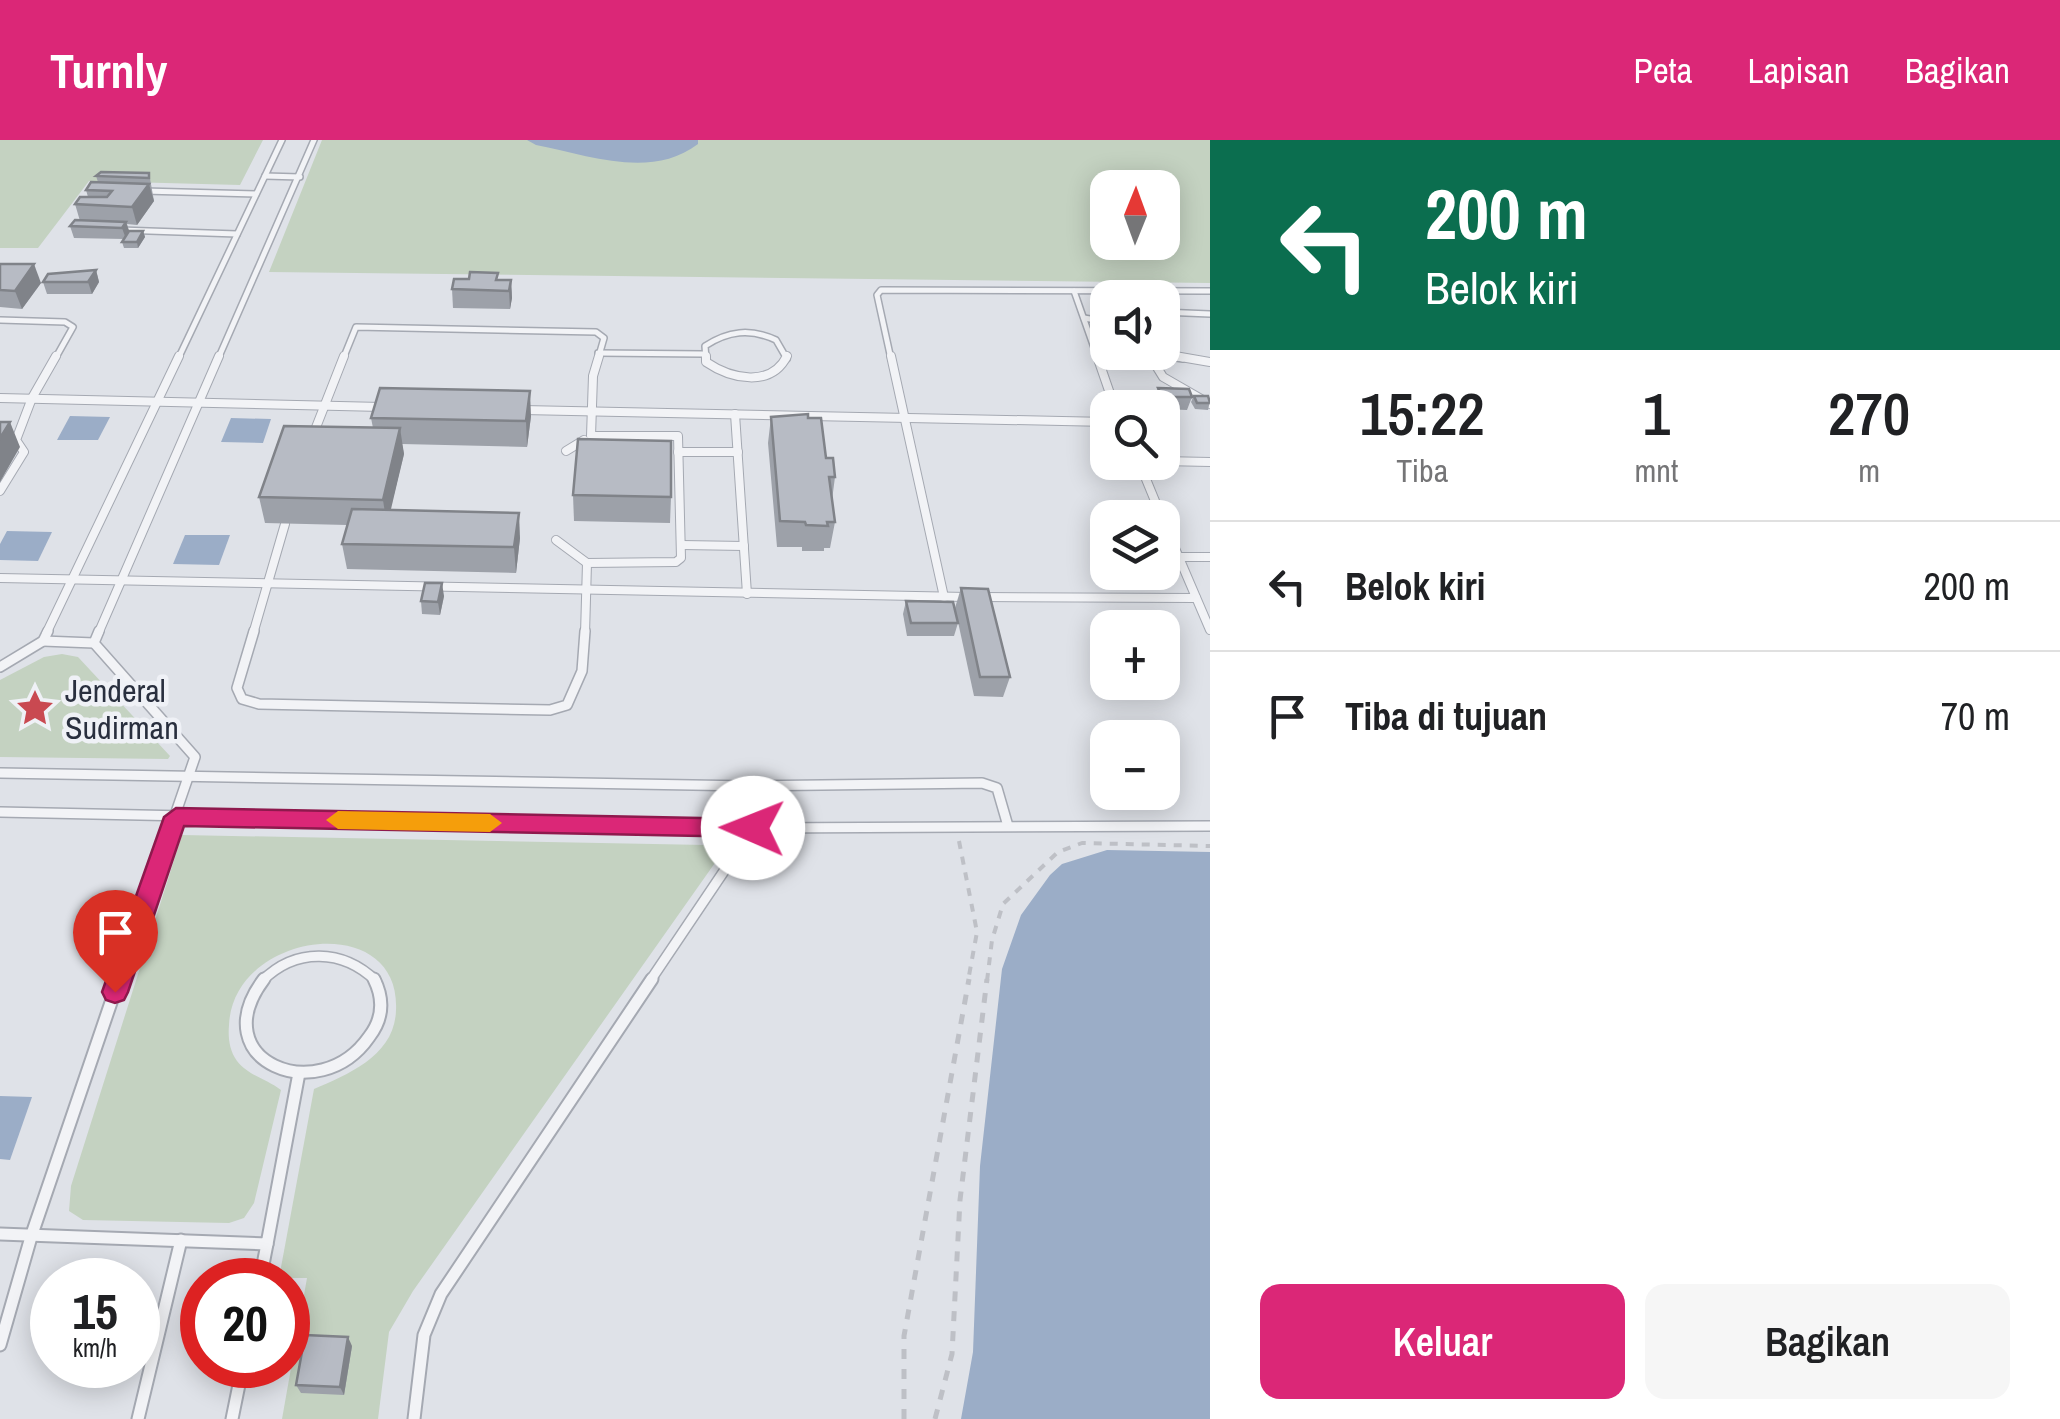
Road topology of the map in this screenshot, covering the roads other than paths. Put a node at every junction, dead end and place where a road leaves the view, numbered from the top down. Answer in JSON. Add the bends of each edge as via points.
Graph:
{"nodes":[{"id":1,"x":282,"y":140,"type":"edge"},
{"id":2,"x":314,"y":140,"type":"edge"},
{"id":3,"x":266,"y":176,"type":"junction"},
{"id":4,"x":300,"y":177,"type":"junction"},
{"id":5,"x":125,"y":191,"type":"edge"},
{"id":6,"x":256,"y":194,"type":"junction"},
{"id":7,"x":112,"y":230,"type":"edge"},
{"id":8,"x":237,"y":234,"type":"junction"},
{"id":9,"x":1074,"y":291,"type":"junction"},
{"id":10,"x":1210,"y":291,"type":"edge"},
{"id":11,"x":1090,"y":292,"type":"edge"},
{"id":12,"x":1180,"y":292,"type":"edge"},
{"id":13,"x":1180,"y":313,"type":"edge"},
{"id":14,"x":1210,"y":314,"type":"edge"},
{"id":15,"x":1084,"y":318,"type":"junction"},
{"id":16,"x":1090,"y":319,"type":"edge"},
{"id":17,"x":0,"y":320,"type":"edge"},
{"id":18,"x":598,"y":353,"type":"junction"},
{"id":19,"x":703,"y":354,"type":"junction"},
{"id":20,"x":1180,"y":358,"type":"edge"},
{"id":21,"x":1210,"y":362,"type":"edge"},
{"id":22,"x":1159,"y":370,"type":"edge"},
{"id":23,"x":1109,"y":390,"type":"edge"},
{"id":24,"x":0,"y":398,"type":"edge"},
{"id":25,"x":32,"y":398,"type":"junction"},
{"id":26,"x":154,"y":404,"type":"junction"},
{"id":27,"x":196,"y":404,"type":"junction"},
{"id":28,"x":1210,"y":404,"type":"edge"},
{"id":29,"x":323,"y":406,"type":"junction"},
{"id":30,"x":392,"y":408,"type":"edge"},
{"id":31,"x":506,"y":410,"type":"edge"},
{"id":32,"x":593,"y":412,"type":"junction"},
{"id":33,"x":735,"y":414,"type":"junction"},
{"id":34,"x":904,"y":417,"type":"junction"},
{"id":35,"x":1090,"y":422,"type":"edge"},
{"id":36,"x":591,"y":436,"type":"junction"},
{"id":37,"x":566,"y":451,"type":"dead end"},
{"id":38,"x":308,"y":452,"type":"edge"},
{"id":39,"x":678,"y":452,"type":"junction"},
{"id":40,"x":738,"y":452,"type":"junction"},
{"id":41,"x":1180,"y":461,"type":"edge"},
{"id":42,"x":1210,"y":462,"type":"edge"},
{"id":43,"x":0,"y":491,"type":"edge"},
{"id":44,"x":285,"y":524,"type":"dead end"},
{"id":45,"x":556,"y":540,"type":"dead end"},
{"id":46,"x":682,"y":545,"type":"junction"},
{"id":47,"x":744,"y":546,"type":"junction"},
{"id":48,"x":1180,"y":557,"type":"joint"},
{"id":49,"x":1210,"y":558,"type":"edge"},
{"id":50,"x":587,"y":563,"type":"junction"},
{"id":51,"x":0,"y":578,"type":"edge"},
{"id":52,"x":72,"y":579,"type":"junction"},
{"id":53,"x":121,"y":580,"type":"junction"},
{"id":54,"x":265,"y":584,"type":"junction"},
{"id":55,"x":584,"y":592,"type":"junction"},
{"id":56,"x":747,"y":594,"type":"junction"},
{"id":57,"x":944,"y":597,"type":"junction"},
{"id":58,"x":1196,"y":598,"type":"junction"},
{"id":59,"x":1210,"y":630,"type":"edge"},
{"id":60,"x":43,"y":641,"type":"junction"},
{"id":61,"x":94,"y":642,"type":"junction"},
{"id":62,"x":0,"y":668,"type":"edge"},
{"id":63,"x":0,"y":773,"type":"edge"},
{"id":64,"x":190,"y":776,"type":"junction"},
{"id":65,"x":749,"y":786,"type":"junction"},
{"id":66,"x":0,"y":812,"type":"edge"},
{"id":67,"x":176,"y":817,"type":"junction"},
{"id":68,"x":1008,"y":826,"type":"junction"},
{"id":69,"x":1210,"y":826,"type":"edge"},
{"id":70,"x":753,"y":828,"type":"junction"},
{"id":71,"x":298,"y":1073,"type":"junction"},
{"id":72,"x":0,"y":1234,"type":"edge"},
{"id":73,"x":31,"y":1237,"type":"junction"},
{"id":74,"x":181,"y":1240,"type":"junction"},
{"id":75,"x":267,"y":1244,"type":"junction"},
{"id":76,"x":264,"y":1258,"type":"edge"},
{"id":77,"x":0,"y":1344,"type":"edge"},
{"id":78,"x":238,"y":1388,"type":"edge"},
{"id":79,"x":138,"y":1419,"type":"edge"},
{"id":80,"x":232,"y":1419,"type":"edge"},
{"id":81,"x":414,"y":1419,"type":"edge"}],
"edges":[{"from":1,"to":3,"type":"lane"},
{"from":2,"to":4,"type":"lane"},
{"from":3,"to":4,"type":"lane"},
{"from":3,"to":6,"type":"lane"},
{"from":4,"to":27,"type":"lane"},
{"from":5,"to":6,"type":"lane"},
{"from":6,"to":8,"type":"lane"},
{"from":7,"to":8,"type":"lane"},
{"from":8,"to":26,"type":"lane"},
{"from":9,"to":11,"type":"lane"},
{"from":9,"to":15,"type":"lane"},
{"from":9,"to":34,"type":"lane","via":[[881,290],[877,296]]},
{"from":10,"to":12,"type":"lane"},
{"from":13,"to":14,"type":"lane"},
{"from":15,"to":16,"type":"lane"},
{"from":15,"to":23,"type":"lane"},
{"from":17,"to":25,"type":"lane","via":[[72,326]]},
{"from":18,"to":19,"type":"lane"},
{"from":18,"to":29,"type":"lane","via":[[604,338],[596,332],[358,326]]},
{"from":18,"to":32,"type":"lane"},
{"from":19,"to":19,"type":"lane","via":[[724,334],[754,333],[780,342],[788,358],[774,372],[744,377],[716,370]]},
{"from":20,"to":21,"type":"lane"},
{"from":22,"to":28,"type":"lane"},
{"from":24,"to":25,"type":"lane"},
{"from":25,"to":26,"type":"lane"},
{"from":25,"to":43,"type":"lane","via":[[16,440],[24,452]]},
{"from":26,"to":27,"type":"lane"},
{"from":26,"to":52,"type":"lane"},
{"from":27,"to":29,"type":"lane"},
{"from":27,"to":53,"type":"lane"},
{"from":29,"to":30,"type":"lane"},
{"from":29,"to":38,"type":"lane"},
{"from":31,"to":32,"type":"lane"},
{"from":32,"to":33,"type":"lane"},
{"from":32,"to":36,"type":"lane"},
{"from":33,"to":34,"type":"lane"},
{"from":33,"to":40,"type":"lane"},
{"from":34,"to":35,"type":"lane"},
{"from":34,"to":57,"type":"lane"},
{"from":36,"to":37,"type":"lane"},
{"from":36,"to":39,"type":"lane","via":[[676,435]]},
{"from":39,"to":40,"type":"lane"},
{"from":39,"to":46,"type":"lane"},
{"from":40,"to":47,"type":"lane"},
{"from":41,"to":42,"type":"lane"},
{"from":44,"to":54,"type":"lane"},
{"from":45,"to":50,"type":"lane"},
{"from":46,"to":47,"type":"lane"},
{"from":46,"to":50,"type":"lane","via":[[676,562]]},
{"from":47,"to":56,"type":"lane"},
{"from":48,"to":49,"type":"lane"},
{"from":48,"to":58,"type":"lane"},
{"from":50,"to":55,"type":"lane"},
{"from":51,"to":52,"type":"lane"},
{"from":52,"to":53,"type":"lane"},
{"from":52,"to":60,"type":"lane"},
{"from":53,"to":54,"type":"lane"},
{"from":53,"to":61,"type":"lane"},
{"from":54,"to":55,"type":"lane"},
{"from":54,"to":55,"type":"lane","via":[[237,688],[242,699],[259,704],[566,706],[582,663]]},
{"from":55,"to":56,"type":"lane"},
{"from":56,"to":57,"type":"lane"},
{"from":57,"to":58,"type":"lane"},
{"from":58,"to":59,"type":"lane"},
{"from":60,"to":61,"type":"lane"},
{"from":60,"to":62,"type":"lane"},
{"from":61,"to":64,"type":"lane","via":[[190,749]]},
{"from":63,"to":64,"type":"lane"},
{"from":64,"to":65,"type":"lane"},
{"from":64,"to":67,"type":"lane"},
{"from":65,"to":68,"type":"lane","via":[[989,784],[1002,796]]},
{"from":65,"to":70,"type":"lane"},
{"from":66,"to":67,"type":"lane"},
{"from":67,"to":70,"type":"lane"},
{"from":67,"to":73,"type":"lane"},
{"from":68,"to":69,"type":"lane"},
{"from":68,"to":70,"type":"lane"},
{"from":70,"to":81,"type":"lane","via":[[441,1294],[424,1335]]},
{"from":71,"to":71,"type":"lane","via":[[259,1057],[244,1022],[248,1002],[276,968],[296,958],[340,955],[359,962],[382,992],[377,1031],[345,1063]]},
{"from":71,"to":75,"type":"lane"},
{"from":72,"to":73,"type":"lane"},
{"from":73,"to":74,"type":"lane"},
{"from":73,"to":77,"type":"lane"},
{"from":74,"to":75,"type":"lane"},
{"from":74,"to":79,"type":"lane"},
{"from":75,"to":76,"type":"lane"},
{"from":78,"to":80,"type":"lane"}]}
